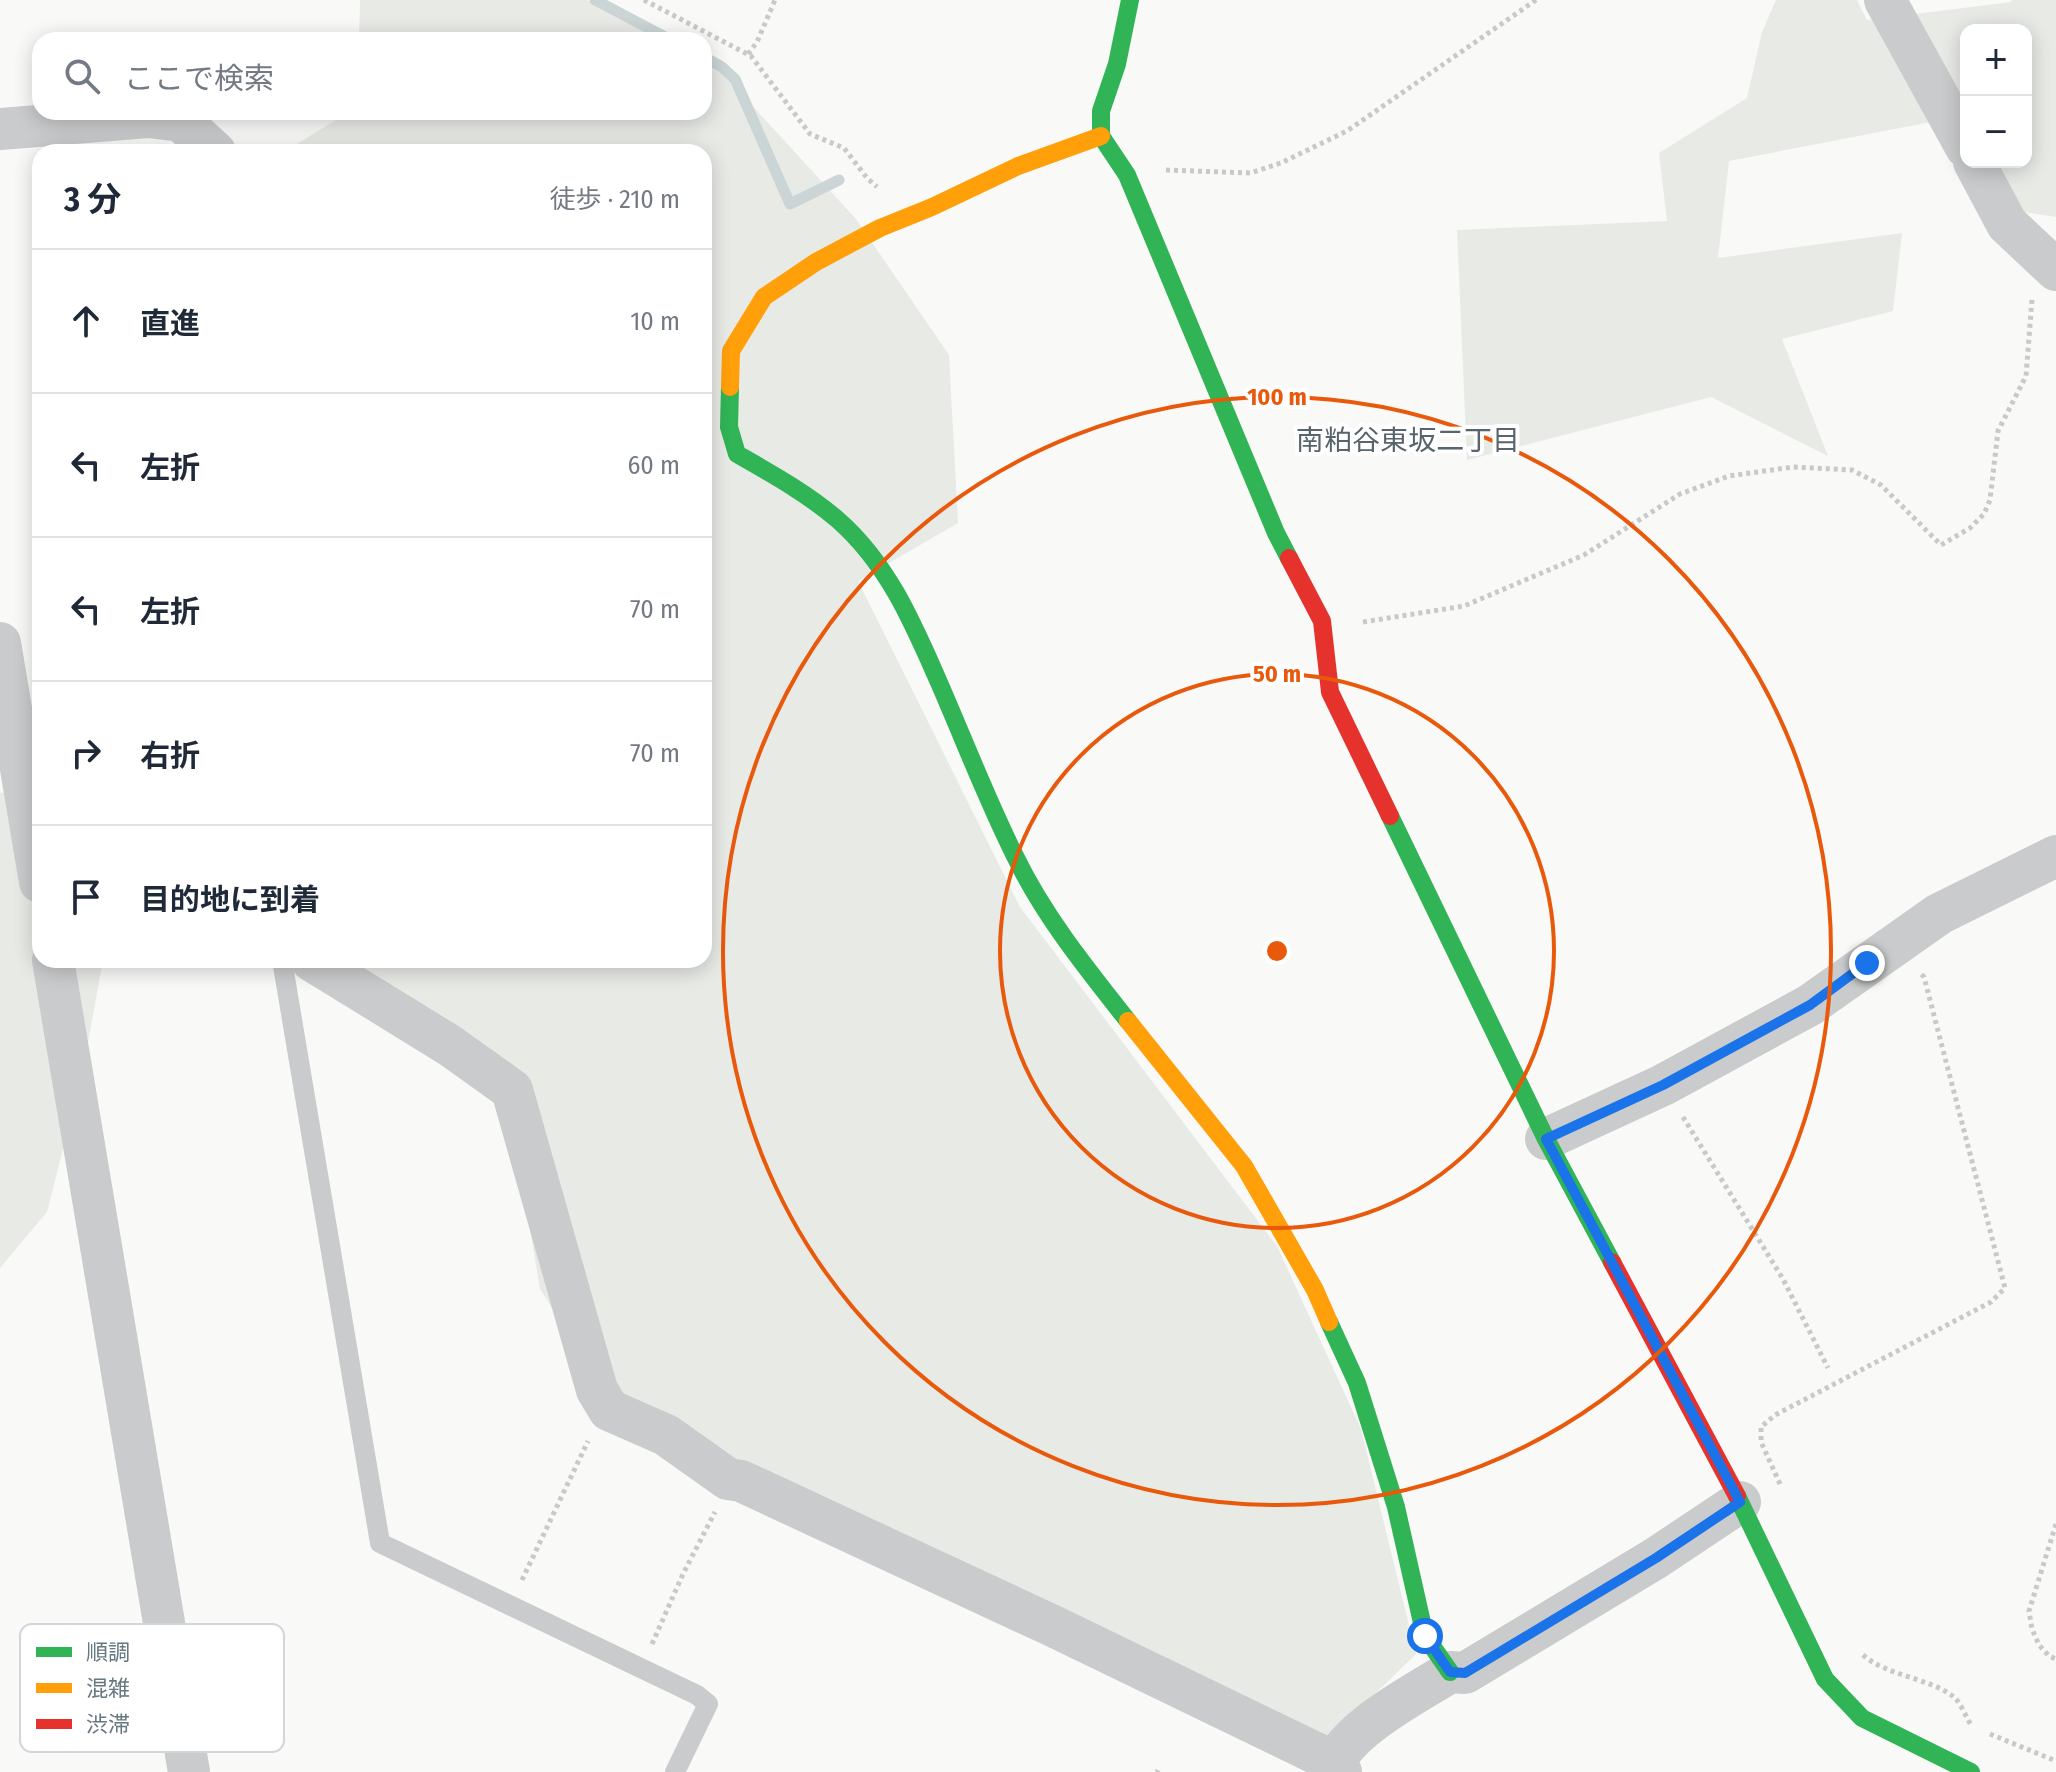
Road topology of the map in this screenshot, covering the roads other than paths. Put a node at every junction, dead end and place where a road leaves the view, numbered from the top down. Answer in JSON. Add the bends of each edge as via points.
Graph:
{"nodes":[{"id":1,"x":1130,"y":0,"type":"edge"},
{"id":2,"x":1885,"y":0,"type":"edge"},
{"id":3,"x":111,"y":120,"type":"edge"},
{"id":4,"x":173,"y":120,"type":"edge"},
{"id":5,"x":0,"y":129,"type":"edge"},
{"id":6,"x":1101,"y":136,"type":"junction"},
{"id":7,"x":1960,"y":136,"type":"edge"},
{"id":8,"x":206,"y":144,"type":"edge"},
{"id":9,"x":1977,"y":168,"type":"edge"},
{"id":10,"x":2046,"y":261,"type":"edge"},
{"id":11,"x":717,"y":421,"type":"edge"},
{"id":12,"x":0,"y":643,"type":"edge"},
{"id":13,"x":32,"y":834,"type":"edge"},
{"id":14,"x":2056,"y":856,"type":"edge"},
{"id":15,"x":54,"y":968,"type":"edge"},
{"id":16,"x":283,"y":968,"type":"edge"},
{"id":17,"x":324,"y":968,"type":"edge"},
{"id":18,"x":1546,"y":1139,"type":"junction"},
{"id":19,"x":1740,"y":1502,"type":"junction"},
{"id":20,"x":164,"y":1624,"type":"edge"},
{"id":21,"x":1450,"y":1672,"type":"junction"},
{"id":22,"x":186,"y":1752,"type":"edge"},
{"id":23,"x":1336,"y":1769,"type":"edge"},
{"id":24,"x":189,"y":1772,"type":"edge"},
{"id":25,"x":675,"y":1772,"type":"edge"},
{"id":26,"x":1971,"y":1772,"type":"edge"}],
"edges":[{"from":1,"to":6,"type":"street","via":[[1101,111]]},
{"from":2,"to":7,"type":"street"},
{"from":3,"to":5,"type":"street"},
{"from":4,"to":8,"type":"street"},
{"from":6,"to":11,"type":"street","via":[[1018,166],[880,228],[764,297],[731,351]]},
{"from":6,"to":18,"type":"street","via":[[1127,175],[1276,533],[1322,621],[1330,692]]},
{"from":9,"to":10,"type":"street","via":[[2007,224]]},
{"from":11,"to":21,"type":"street","via":[[737,454],[839,521],[877,562],[908,612],[1015,857],[1044,908],[1244,1166],[1315,1290],[1357,1383],[1396,1507],[1425,1636]]},
{"from":12,"to":13,"type":"street"},
{"from":14,"to":18,"type":"street","via":[[1939,914],[1810,1005],[1663,1085]]},
{"from":15,"to":20,"type":"street"},
{"from":16,"to":25,"type":"lane","via":[[380,1543],[697,1695],[708,1704]]},
{"from":17,"to":23,"type":"street","via":[[512,1090],[597,1390],[609,1410],[666,1435],[728,1479],[1039,1619]]},
{"from":18,"to":19,"type":"street"},
{"from":19,"to":21,"type":"street","via":[[1534,1633],[1465,1673]]},
{"from":19,"to":26,"type":"street","via":[[1825,1679],[1862,1718]]},
{"from":21,"to":23,"type":"street","via":[[1361,1730]]},
{"from":22,"to":24,"type":"street"}]}
